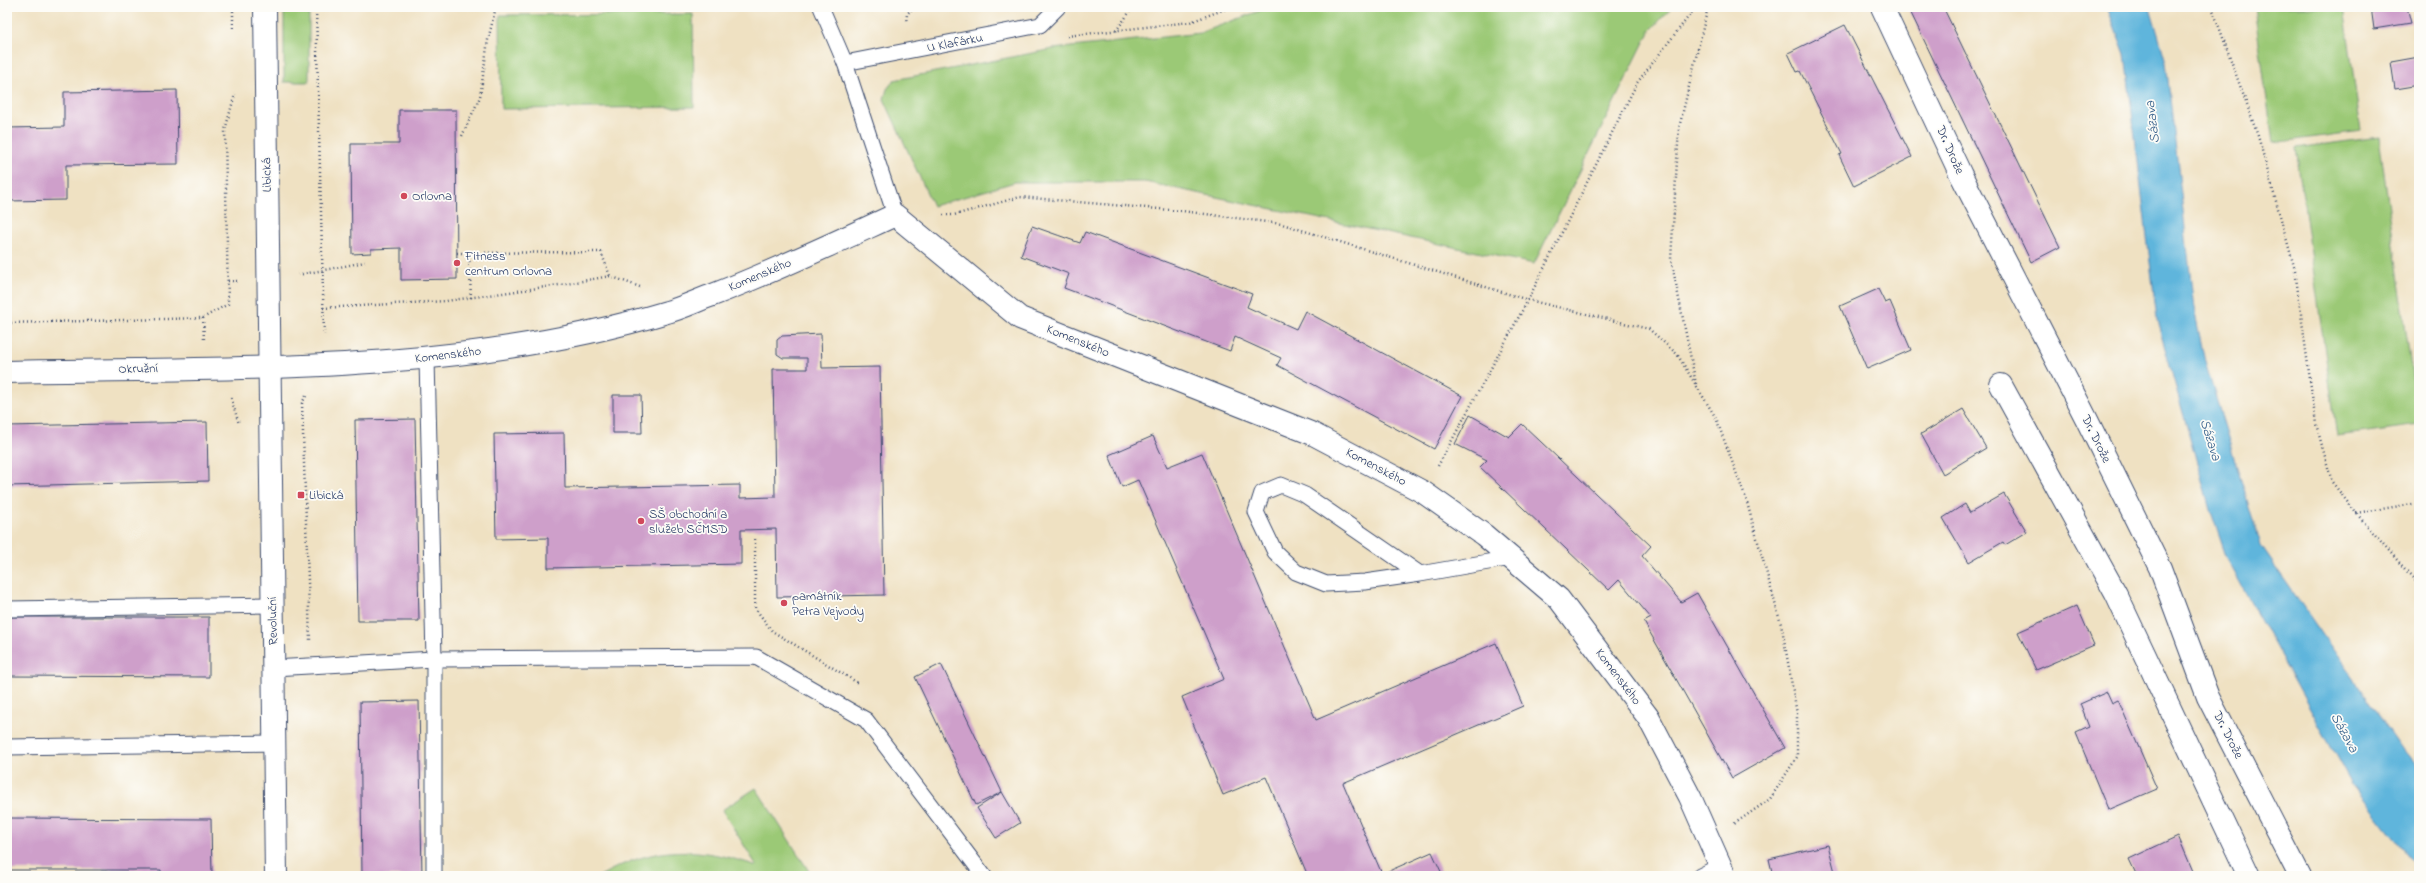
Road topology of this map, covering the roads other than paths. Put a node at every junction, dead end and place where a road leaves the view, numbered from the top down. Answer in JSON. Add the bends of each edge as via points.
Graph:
{"nodes":[{"id":1,"x":265,"y":7,"type":"edge"},
{"id":2,"x":821,"y":7,"type":"edge"},
{"id":3,"x":1058,"y":7,"type":"edge"},
{"id":4,"x":1882,"y":7,"type":"edge"},
{"id":5,"x":845,"y":63,"type":"junction"},
{"id":6,"x":895,"y":215,"type":"junction"},
{"id":7,"x":427,"y":359,"type":"junction"},
{"id":8,"x":270,"y":366,"type":"junction"},
{"id":9,"x":7,"y":372,"type":"edge"},
{"id":10,"x":2001,"y":385,"type":"dead end"},
{"id":11,"x":1511,"y":558,"type":"junction"},
{"id":12,"x":1420,"y":574,"type":"junction"},
{"id":13,"x":273,"y":605,"type":"junction"},
{"id":14,"x":7,"y":609,"type":"edge"},
{"id":15,"x":434,"y":659,"type":"junction"},
{"id":16,"x":273,"y":668,"type":"junction"},
{"id":17,"x":274,"y":743,"type":"junction"},
{"id":18,"x":7,"y":747,"type":"edge"},
{"id":19,"x":1723,"y":871,"type":"edge"},
{"id":20,"x":276,"y":876,"type":"edge"},
{"id":21,"x":434,"y":876,"type":"edge"},
{"id":22,"x":984,"y":876,"type":"edge"},
{"id":23,"x":1700,"y":876,"type":"edge"},
{"id":24,"x":2249,"y":876,"type":"edge"},
{"id":25,"x":2300,"y":876,"type":"edge"}],
"edges":[{"from":1,"to":8,"type":"street","name":"Libická"},
{"from":2,"to":5,"type":"lane"},
{"from":3,"to":5,"type":"lane","name":"U Klafárku","via":[[1040,25]]},
{"from":4,"to":25,"type":"street","name":"Dr. Drože","via":[[1961,175],[2160,568],[2208,698]]},
{"from":5,"to":6,"type":"lane"},
{"from":6,"to":7,"type":"street","name":"Komenského","via":[[757,278],[669,312],[549,342]]},
{"from":6,"to":11,"type":"street","name":"Komenského","via":[[1020,318],[1313,434],[1423,492],[1484,535]]},
{"from":7,"to":8,"type":"street","name":"Komenského"},
{"from":7,"to":15,"type":"lane"},
{"from":8,"to":9,"type":"street","name":"Okružní"},
{"from":8,"to":13,"type":"street","name":"Revoluční"},
{"from":10,"to":24,"type":"street","via":[[2116,594]]},
{"from":11,"to":12,"type":"lane"},
{"from":11,"to":19,"type":"street","name":"Komenského","via":[[1559,599],[1648,717],[1690,796]]},
{"from":12,"to":12,"type":"lane","via":[[1364,582],[1326,584],[1296,572],[1275,552],[1256,512],[1262,493],[1281,485],[1305,495]]},
{"from":13,"to":14,"type":"lane"},
{"from":13,"to":16,"type":"street","name":"Revoluční"},
{"from":15,"to":16,"type":"lane"},
{"from":15,"to":21,"type":"lane"},
{"from":15,"to":22,"type":"lane","via":[[756,657],[866,720]]},
{"from":16,"to":17,"type":"street","name":"Revoluční"},
{"from":17,"to":18,"type":"lane"},
{"from":17,"to":20,"type":"street","name":"Revoluční"},
{"from":19,"to":23,"type":"lane"}]}
